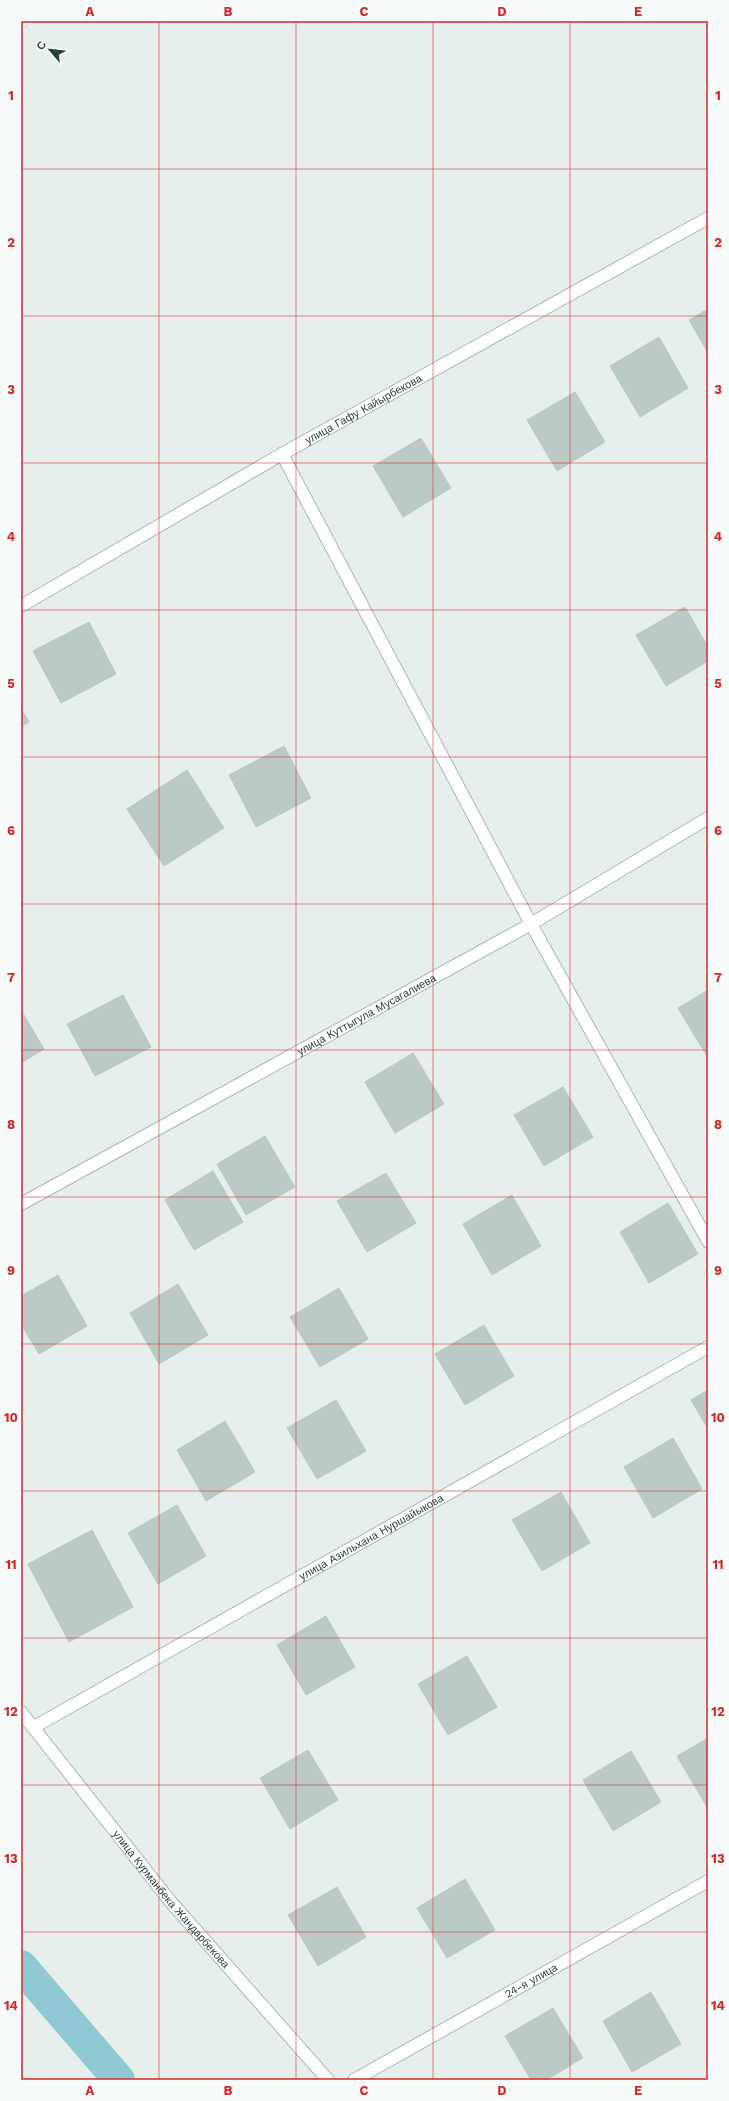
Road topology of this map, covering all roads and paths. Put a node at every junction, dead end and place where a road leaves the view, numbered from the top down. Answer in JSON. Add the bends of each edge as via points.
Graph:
{"nodes":[{"id":1,"x":708,"y":218,"type":"edge"},
{"id":2,"x":282,"y":454,"type":"junction"},
{"id":3,"x":21,"y":606,"type":"edge"},
{"id":4,"x":708,"y":818,"type":"edge"},
{"id":5,"x":531,"y":924,"type":"junction"},
{"id":6,"x":21,"y":1204,"type":"edge"},
{"id":7,"x":708,"y":1241,"type":"edge"},
{"id":8,"x":708,"y":1347,"type":"edge"},
{"id":9,"x":21,"y":1712,"type":"edge"},
{"id":10,"x":34,"y":1727,"type":"junction"},
{"id":11,"x":708,"y":1881,"type":"edge"},
{"id":12,"x":328,"y":2080,"type":"edge"},
{"id":13,"x":354,"y":2080,"type":"edge"}],
"edges":[{"from":1,"to":2,"type":"street","name":"улица Гафу Кайырбекова"},
{"from":2,"to":3,"type":"street","name":"улица Гафу Кайырбекова"},
{"from":2,"to":5,"type":"street"},
{"from":4,"to":5,"type":"street","name":"улица Куттыгула Мусагалиева"},
{"from":5,"to":6,"type":"street","name":"улица Куттыгула Мусагалиева"},
{"from":5,"to":7,"type":"street"},
{"from":8,"to":10,"type":"street","name":"улица Азильхана Нуршайыкова"},
{"from":9,"to":10,"type":"street","name":"улица Курманбека Жандарбекова"},
{"from":10,"to":12,"type":"street","name":"улица Курманбека Жандарбекова","via":[[170,1901]]},
{"from":11,"to":13,"type":"street","name":"24-я улица"}]}
